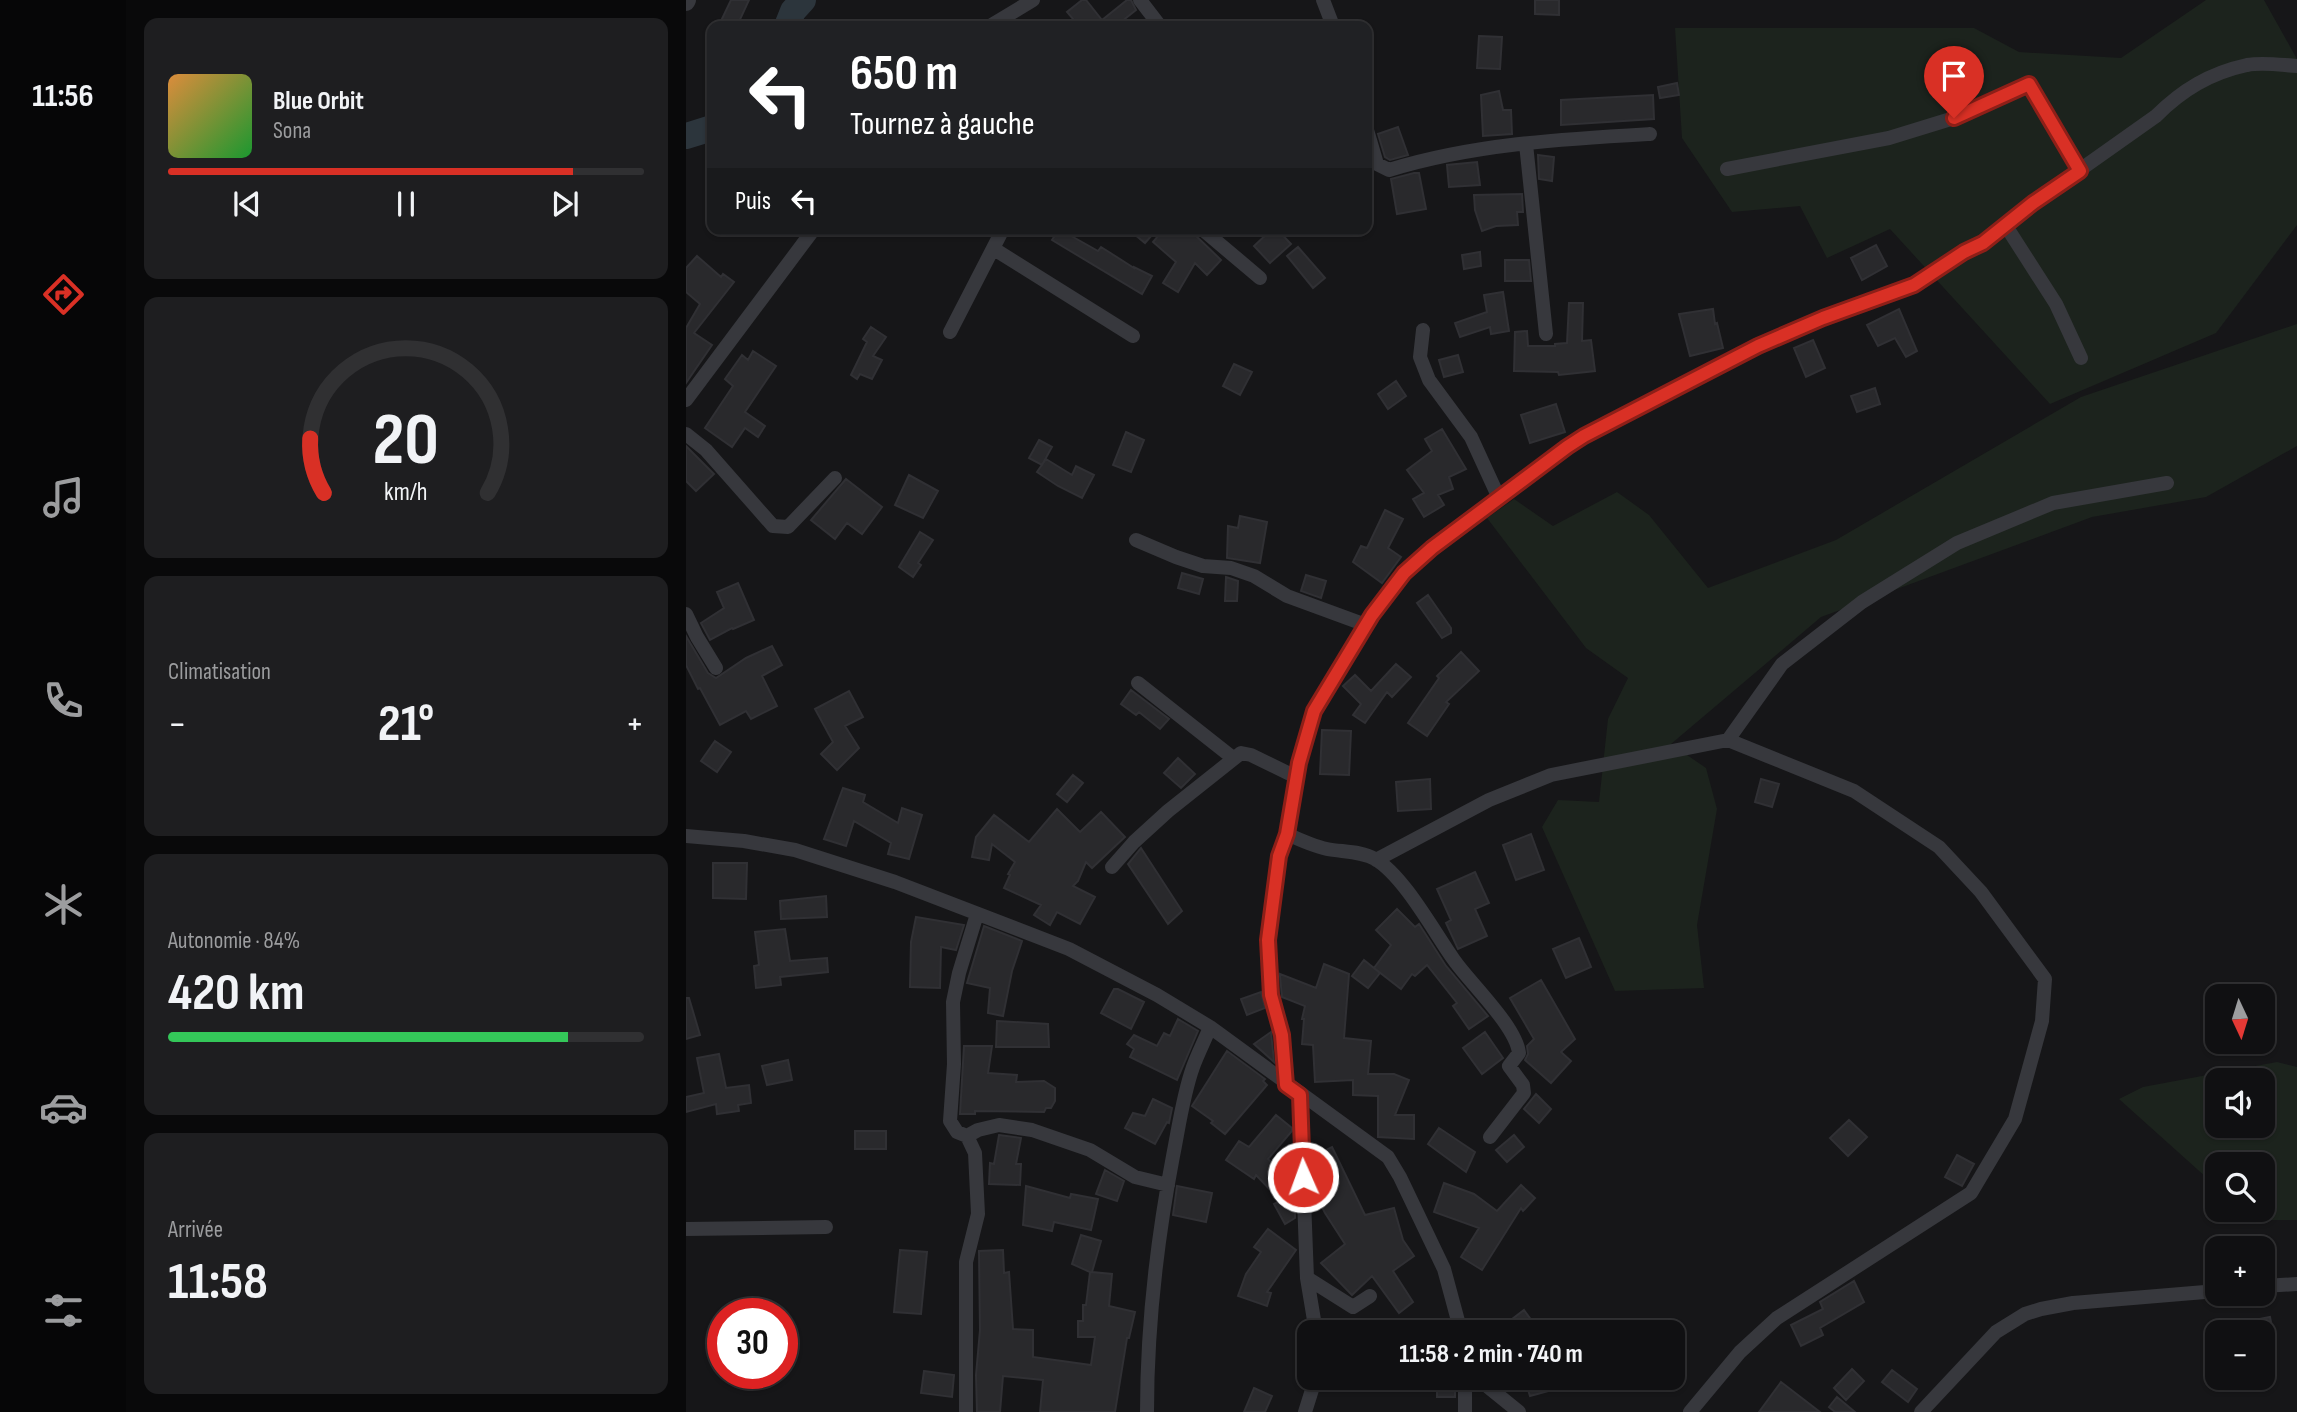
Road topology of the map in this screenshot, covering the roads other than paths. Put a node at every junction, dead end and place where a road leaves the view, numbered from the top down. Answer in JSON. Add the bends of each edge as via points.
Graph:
{"nodes":[{"id":1,"x":1033,"y":0,"type":"edge"},
{"id":2,"x":1140,"y":0,"type":"edge"},
{"id":3,"x":1323,"y":0,"type":"edge"},
{"id":4,"x":998,"y":21,"type":"edge"},
{"id":5,"x":1156,"y":21,"type":"edge"},
{"id":6,"x":1330,"y":21,"type":"edge"},
{"id":7,"x":2297,"y":66,"type":"edge"},
{"id":8,"x":1650,"y":134,"type":"dead end"},
{"id":9,"x":1526,"y":144,"type":"junction"},
{"id":10,"x":1372,"y":147,"type":"edge"},
{"id":11,"x":1727,"y":169,"type":"dead end"},
{"id":12,"x":2080,"y":171,"type":"junction"},
{"id":13,"x":2006,"y":226,"type":"junction"},
{"id":14,"x":810,"y":235,"type":"edge"},
{"id":15,"x":1001,"y":235,"type":"edge"},
{"id":16,"x":1209,"y":235,"type":"edge"},
{"id":17,"x":995,"y":249,"type":"junction"},
{"id":18,"x":1260,"y":278,"type":"dead end"},
{"id":19,"x":1423,"y":330,"type":"dead end"},
{"id":20,"x":950,"y":332,"type":"dead end"},
{"id":21,"x":1546,"y":334,"type":"dead end"},
{"id":22,"x":1133,"y":336,"type":"dead end"},
{"id":23,"x":2081,"y":358,"type":"dead end"},
{"id":24,"x":686,"y":400,"type":"edge"},
{"id":25,"x":686,"y":434,"type":"edge"},
{"id":26,"x":835,"y":478,"type":"dead end"},
{"id":27,"x":2166,"y":483,"type":"dead end"},
{"id":28,"x":1499,"y":498,"type":"junction"},
{"id":29,"x":1136,"y":540,"type":"dead end"},
{"id":30,"x":686,"y":614,"type":"edge"},
{"id":31,"x":1366,"y":625,"type":"junction"},
{"id":32,"x":716,"y":668,"type":"dead end"},
{"id":33,"x":1138,"y":682,"type":"dead end"},
{"id":34,"x":1728,"y":740,"type":"junction"},
{"id":35,"x":1233,"y":758,"type":"junction"},
{"id":36,"x":1296,"y":777,"type":"junction"},
{"id":37,"x":1287,"y":834,"type":"junction"},
{"id":38,"x":686,"y":836,"type":"edge"},
{"id":39,"x":1376,"y":860,"type":"junction"},
{"id":40,"x":1112,"y":867,"type":"dead end"},
{"id":41,"x":977,"y":914,"type":"junction"},
{"id":42,"x":1210,"y":1027,"type":"junction"},
{"id":43,"x":1286,"y":1085,"type":"junction"},
{"id":44,"x":1300,"y":1095,"type":"junction"},
{"id":45,"x":967,"y":1136,"type":"junction"},
{"id":46,"x":1490,"y":1138,"type":"dead end"},
{"id":47,"x":1168,"y":1185,"type":"junction"},
{"id":48,"x":826,"y":1227,"type":"dead end"},
{"id":49,"x":686,"y":1229,"type":"edge"},
{"id":50,"x":1307,"y":1278,"type":"junction"},
{"id":51,"x":2297,"y":1284,"type":"edge"},
{"id":52,"x":2275,"y":1285,"type":"edge"},
{"id":53,"x":2205,"y":1292,"type":"edge"},
{"id":54,"x":1370,"y":1296,"type":"dead end"},
{"id":55,"x":1314,"y":1320,"type":"edge"},
{"id":56,"x":1458,"y":1320,"type":"edge"},
{"id":57,"x":1312,"y":1390,"type":"edge"},
{"id":58,"x":1466,"y":1390,"type":"edge"},
{"id":59,"x":1492,"y":1390,"type":"edge"},
{"id":60,"x":966,"y":1412,"type":"edge"},
{"id":61,"x":1147,"y":1412,"type":"edge"},
{"id":62,"x":1305,"y":1412,"type":"edge"},
{"id":63,"x":1465,"y":1412,"type":"edge"},
{"id":64,"x":1519,"y":1412,"type":"edge"},
{"id":65,"x":1690,"y":1412,"type":"edge"},
{"id":66,"x":1921,"y":1412,"type":"edge"}],
"edges":[{"from":1,"to":4,"type":"street"},
{"from":2,"to":5,"type":"street"},
{"from":3,"to":6,"type":"street"},
{"from":7,"to":12,"type":"street","via":[[2247,65],[2194,83]]},
{"from":8,"to":9,"type":"street"},
{"from":9,"to":10,"type":"street","via":[[1460,152],[1389,170],[1377,164]]},
{"from":9,"to":21,"type":"street"},
{"from":11,"to":12,"type":"street","via":[[1889,138],[1954,118],[2029,84]]},
{"from":12,"to":13,"type":"street"},
{"from":13,"to":23,"type":"street","via":[[2056,303]]},
{"from":13,"to":28,"type":"street","via":[[1914,285],[1758,346],[1584,436]]},
{"from":14,"to":24,"type":"street"},
{"from":15,"to":17,"type":"street"},
{"from":16,"to":18,"type":"street"},
{"from":17,"to":20,"type":"street"},
{"from":17,"to":22,"type":"street"},
{"from":19,"to":28,"type":"street","via":[[1420,357],[1429,380],[1471,437]]},
{"from":25,"to":26,"type":"street","via":[[706,450],[773,526],[782,528],[796,520]]},
{"from":27,"to":34,"type":"street","via":[[2053,503],[1957,543],[1862,602],[1782,664]]},
{"from":28,"to":31,"type":"street","via":[[1404,573]]},
{"from":29,"to":31,"type":"street","via":[[1203,566],[1254,576],[1287,596]]},
{"from":30,"to":32,"type":"street"},
{"from":31,"to":36,"type":"street","via":[[1314,711]]},
{"from":33,"to":35,"type":"street"},
{"from":34,"to":39,"type":"street","via":[[1551,775],[1489,800]]},
{"from":34,"to":65,"type":"street","via":[[1854,790],[1939,847],[1981,892],[2045,979],[2042,1021],[2015,1119],[1971,1193],[1777,1318],[1740,1352]]},
{"from":35,"to":36,"type":"street","via":[[1241,753],[1251,755]]},
{"from":35,"to":40,"type":"street","via":[[1142,834]]},
{"from":36,"to":37,"type":"street"},
{"from":37,"to":39,"type":"street","via":[[1314,846]]},
{"from":37,"to":43,"type":"street","via":[[1277,869],[1268,940],[1271,995],[1280,1027]]},
{"from":38,"to":41,"type":"street","via":[[795,850],[895,881]]},
{"from":39,"to":46,"type":"street","via":[[1411,897],[1518,1047],[1509,1066],[1524,1093]]},
{"from":41,"to":42,"type":"street","via":[[1069,948]]},
{"from":41,"to":45,"type":"street","via":[[953,1002],[950,1121],[957,1132]]},
{"from":42,"to":43,"type":"street"},
{"from":42,"to":47,"type":"street","via":[[1182,1106]]},
{"from":43,"to":44,"type":"street"},
{"from":44,"to":50,"type":"street"},
{"from":44,"to":56,"type":"street","via":[[1393,1164],[1444,1269]]},
{"from":45,"to":47,"type":"street","via":[[999,1125],[1032,1130],[1090,1150],[1135,1177]]},
{"from":45,"to":60,"type":"street","via":[[975,1153],[978,1214],[966,1262]]},
{"from":47,"to":61,"type":"street","via":[[1156,1257]]},
{"from":48,"to":49,"type":"street"},
{"from":50,"to":54,"type":"street","via":[[1353,1307]]},
{"from":50,"to":55,"type":"street"},
{"from":51,"to":52,"type":"street"},
{"from":53,"to":66,"type":"street","via":[[2073,1303],[2025,1314],[1996,1332]]},
{"from":57,"to":62,"type":"street"},
{"from":58,"to":63,"type":"street"},
{"from":59,"to":64,"type":"street"}]}
